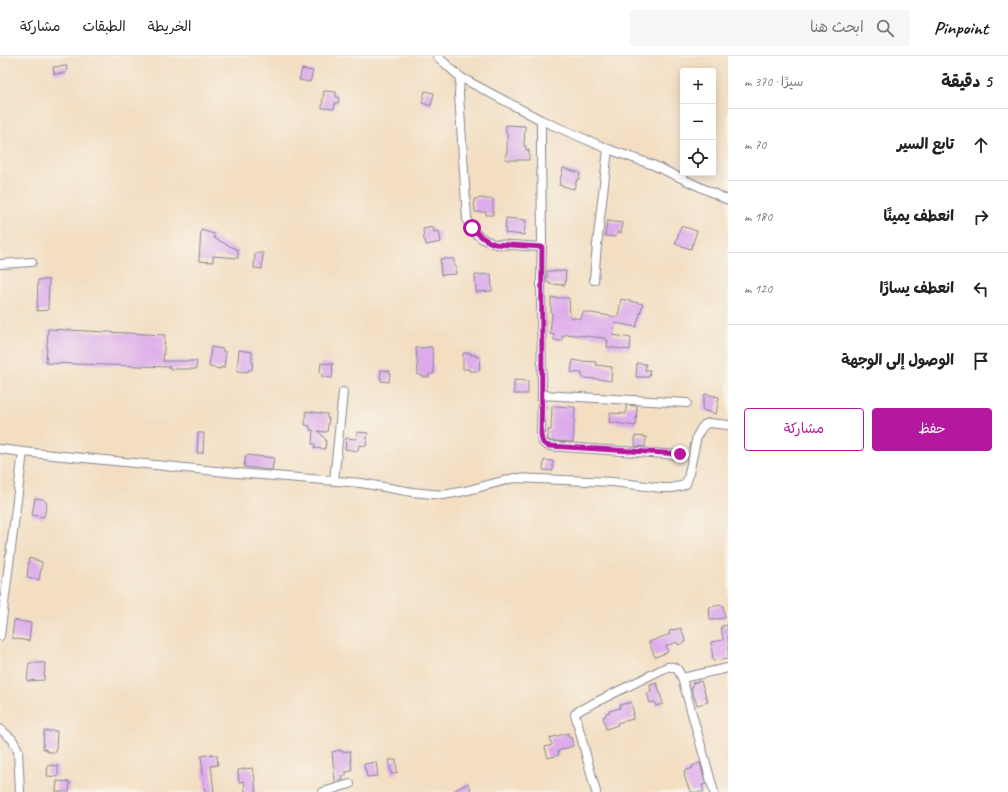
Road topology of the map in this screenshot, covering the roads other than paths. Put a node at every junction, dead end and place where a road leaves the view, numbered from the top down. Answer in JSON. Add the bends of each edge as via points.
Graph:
{"nodes":[{"id":1,"x":437,"y":56,"type":"edge"},
{"id":2,"x":460,"y":77,"type":"junction"},
{"id":3,"x":541,"y":120,"type":"junction"},
{"id":4,"x":608,"y":149,"type":"junction"},
{"id":5,"x":728,"y":200,"type":"edge"},
{"id":6,"x":542,"y":247,"type":"junction"},
{"id":7,"x":32,"y":262,"type":"dead end"},
{"id":8,"x":0,"y":264,"type":"edge"},
{"id":9,"x":594,"y":280,"type":"dead end"},
{"id":10,"x":344,"y":392,"type":"dead end"},
{"id":11,"x":542,"y":395,"type":"junction"},
{"id":12,"x":687,"y":403,"type":"dead end"},
{"id":13,"x":728,"y":425,"type":"edge"},
{"id":14,"x":0,"y":449,"type":"edge"},
{"id":15,"x":23,"y":452,"type":"junction"},
{"id":16,"x":680,"y":454,"type":"dead end"},
{"id":17,"x":334,"y":481,"type":"junction"},
{"id":18,"x":0,"y":636,"type":"edge"},
{"id":19,"x":728,"y":668,"type":"edge"},
{"id":20,"x":682,"y":678,"type":"junction"},
{"id":21,"x":0,"y":728,"type":"edge"},
{"id":22,"x":350,"y":784,"type":"dead end"},
{"id":23,"x":20,"y":792,"type":"edge"},
{"id":24,"x":323,"y":792,"type":"edge"},
{"id":25,"x":596,"y":792,"type":"edge"},
{"id":26,"x":714,"y":792,"type":"edge"}],
"edges":[{"from":1,"to":2,"type":"street"},
{"from":2,"to":3,"type":"street"},
{"from":2,"to":6,"type":"street","via":[[468,223],[481,237],[495,244]]},
{"from":3,"to":4,"type":"street"},
{"from":3,"to":6,"type":"street"},
{"from":4,"to":5,"type":"street","via":[[653,165]]},
{"from":4,"to":9,"type":"street"},
{"from":6,"to":11,"type":"street"},
{"from":7,"to":8,"type":"street"},
{"from":10,"to":17,"type":"street"},
{"from":11,"to":12,"type":"street"},
{"from":11,"to":16,"type":"street","via":[[541,435],[545,445]]},
{"from":13,"to":17,"type":"street","via":[[704,425],[697,436],[686,484],[672,488],[613,482],[514,478],[443,495]]},
{"from":14,"to":15,"type":"street"},
{"from":15,"to":17,"type":"street"},
{"from":15,"to":18,"type":"street"},
{"from":19,"to":20,"type":"street"},
{"from":20,"to":25,"type":"street","via":[[675,667],[668,667],[574,714]]},
{"from":20,"to":26,"type":"street"},
{"from":21,"to":23,"type":"street","via":[[12,739],[18,750]]},
{"from":22,"to":24,"type":"street"}]}
